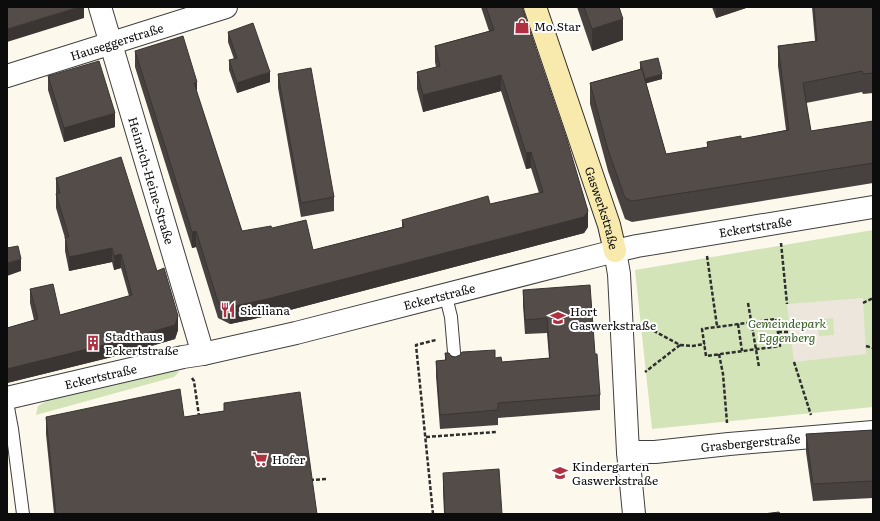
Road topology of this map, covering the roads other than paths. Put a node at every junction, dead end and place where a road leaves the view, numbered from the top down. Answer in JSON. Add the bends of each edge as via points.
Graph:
{"nodes":[{"id":1,"x":100,"y":7,"type":"edge"},
{"id":2,"x":226,"y":7,"type":"edge"},
{"id":3,"x":535,"y":7,"type":"edge"},
{"id":4,"x":112,"y":43,"type":"junction"},
{"id":5,"x":7,"y":76,"type":"edge"},
{"id":6,"x":873,"y":207,"type":"edge"},
{"id":7,"x":615,"y":251,"type":"junction"},
{"id":8,"x":446,"y":294,"type":"junction"},
{"id":9,"x":193,"y":356,"type":"junction"},
{"id":10,"x":455,"y":364,"type":"edge"},
{"id":11,"x":7,"y":398,"type":"edge"},
{"id":12,"x":7,"y":402,"type":"edge"},
{"id":13,"x":873,"y":432,"type":"edge"},
{"id":14,"x":628,"y":452,"type":"junction"},
{"id":15,"x":23,"y":514,"type":"edge"},
{"id":16,"x":634,"y":514,"type":"edge"}],
"edges":[{"from":1,"to":4,"type":"street","name":"Heinrich-Heine-Straße"},
{"from":2,"to":4,"type":"street","name":"Hauseggerstraße"},
{"from":3,"to":7,"type":"street","name":"Gaswerkstraße","via":[[609,225]]},
{"from":4,"to":5,"type":"street","name":"Hauseggerstraße"},
{"from":4,"to":9,"type":"street","name":"Heinrich-Heine-Straße"},
{"from":6,"to":7,"type":"street","name":"Eckertstraße"},
{"from":7,"to":8,"type":"street","name":"Eckertstraße"},
{"from":7,"to":14,"type":"street","name":"Gaswerkstraße"},
{"from":8,"to":9,"type":"street","name":"Eckertstraße","via":[[296,333]]},
{"from":8,"to":10,"type":"lane","via":[[451,317]]},
{"from":9,"to":11,"type":"street","name":"Eckertstraße"},
{"from":12,"to":15,"type":"lane"},
{"from":13,"to":14,"type":"street","name":"Grasbergerstraße","via":[[655,452]]},
{"from":14,"to":16,"type":"street","name":"Gaswerkstraße"}]}
